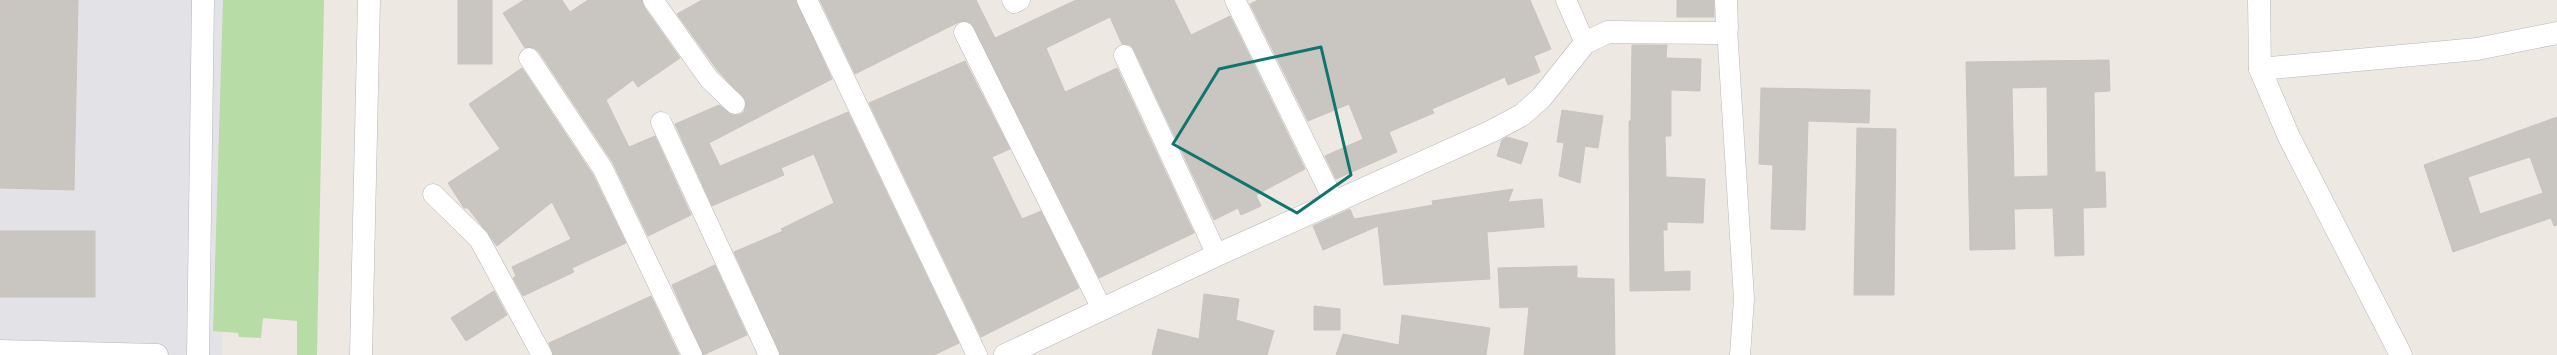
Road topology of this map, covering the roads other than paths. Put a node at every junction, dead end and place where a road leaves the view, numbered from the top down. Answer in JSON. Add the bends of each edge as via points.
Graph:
{"nodes":[{"id":1,"x":203,"y":0,"type":"edge"},
{"id":2,"x":369,"y":0,"type":"edge"},
{"id":3,"x":653,"y":0,"type":"edge"},
{"id":4,"x":808,"y":0,"type":"edge"},
{"id":5,"x":1012,"y":0,"type":"edge"},
{"id":6,"x":1020,"y":0,"type":"edge"},
{"id":7,"x":1235,"y":0,"type":"edge"},
{"id":8,"x":1566,"y":0,"type":"edge"},
{"id":9,"x":1726,"y":0,"type":"edge"},
{"id":10,"x":2259,"y":0,"type":"edge"},
{"id":11,"x":1726,"y":28,"type":"junction"},
{"id":12,"x":964,"y":32,"type":"dead end"},
{"id":13,"x":2557,"y":33,"type":"edge"},
{"id":14,"x":1585,"y":43,"type":"junction"},
{"id":15,"x":1124,"y":55,"type":"dead end"},
{"id":16,"x":529,"y":58,"type":"dead end"},
{"id":17,"x":2260,"y":69,"type":"junction"},
{"id":18,"x":735,"y":104,"type":"dead end"},
{"id":19,"x":661,"y":122,"type":"dead end"},
{"id":20,"x":433,"y":194,"type":"dead end"},
{"id":21,"x":1334,"y":201,"type":"junction"},
{"id":22,"x":1217,"y":255,"type":"junction"},
{"id":23,"x":1102,"y":309,"type":"junction"},
{"id":24,"x":0,"y":351,"type":"edge"},
{"id":25,"x":157,"y":355,"type":"edge"},
{"id":26,"x":198,"y":355,"type":"edge"},
{"id":27,"x":361,"y":355,"type":"edge"},
{"id":28,"x":542,"y":355,"type":"edge"},
{"id":29,"x":692,"y":355,"type":"edge"},
{"id":30,"x":769,"y":355,"type":"edge"},
{"id":31,"x":978,"y":355,"type":"edge"},
{"id":32,"x":1005,"y":355,"type":"edge"},
{"id":33,"x":1740,"y":355,"type":"edge"},
{"id":34,"x":2401,"y":355,"type":"edge"}],
"edges":[{"from":1,"to":26,"type":"street"},
{"from":2,"to":27,"type":"street"},
{"from":3,"to":18,"type":"street","via":[[708,79]]},
{"from":4,"to":31,"type":"street"},
{"from":5,"to":6,"type":"street","via":[[1014,3]]},
{"from":7,"to":21,"type":"street"},
{"from":8,"to":14,"type":"street"},
{"from":9,"to":11,"type":"street"},
{"from":10,"to":17,"type":"street"},
{"from":11,"to":14,"type":"street","via":[[1718,33],[1608,32]]},
{"from":11,"to":33,"type":"street","via":[[1744,300]]},
{"from":12,"to":23,"type":"street"},
{"from":13,"to":17,"type":"street","via":[[2478,49]]},
{"from":14,"to":21,"type":"street","via":[[1542,97],[1522,115],[1492,131]]},
{"from":15,"to":22,"type":"street"},
{"from":16,"to":29,"type":"street","via":[[602,169]]},
{"from":17,"to":34,"type":"street","via":[[2289,137]]},
{"from":19,"to":30,"type":"street"},
{"from":20,"to":28,"type":"street","via":[[479,239]]},
{"from":21,"to":22,"type":"street"},
{"from":22,"to":23,"type":"street"},
{"from":23,"to":32,"type":"street"},
{"from":24,"to":25,"type":"street"}]}
